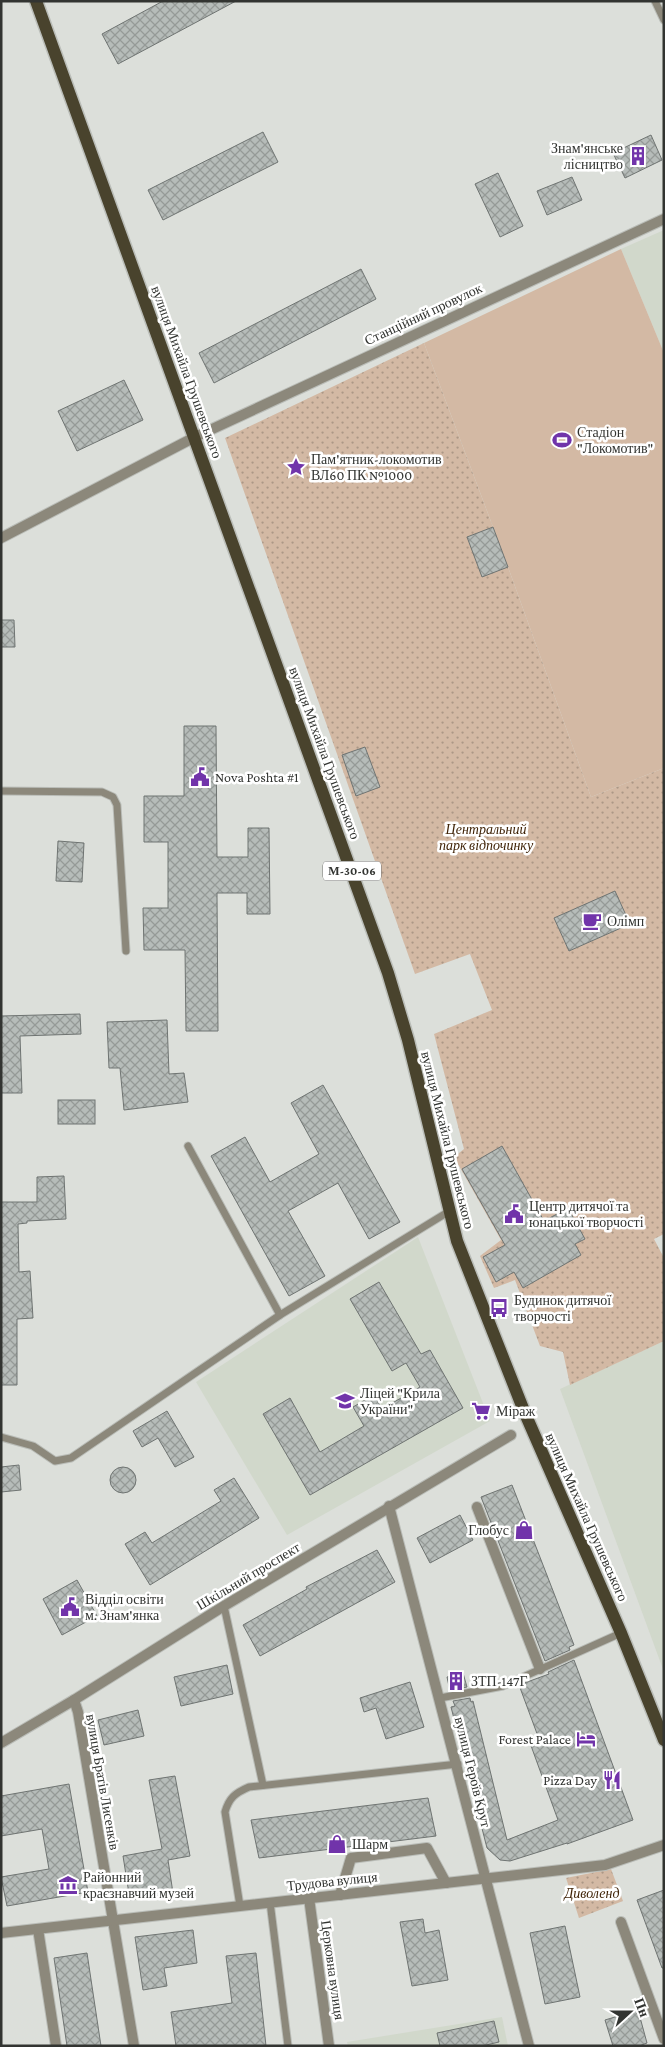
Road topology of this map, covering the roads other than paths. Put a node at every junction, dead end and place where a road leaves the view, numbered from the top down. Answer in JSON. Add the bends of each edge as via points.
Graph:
{"nodes":[{"id":1,"x":36,"y":1,"type":"edge"},
{"id":2,"x":655,"y":1,"type":"edge"},
{"id":3,"x":664,"y":20,"type":"edge"},
{"id":4,"x":664,"y":218,"type":"edge"},
{"id":5,"x":195,"y":437,"type":"junction"},
{"id":6,"x":1,"y":538,"type":"edge"},
{"id":7,"x":1,"y":791,"type":"edge"},
{"id":8,"x":126,"y":951,"type":"dead end"},
{"id":9,"x":188,"y":1146,"type":"dead end"},
{"id":10,"x":448,"y":1212,"type":"junction"},
{"id":11,"x":280,"y":1315,"type":"junction"},
{"id":12,"x":511,"y":1435,"type":"dead end"},
{"id":13,"x":1,"y":1437,"type":"edge"},
{"id":14,"x":390,"y":1506,"type":"junction"},
{"id":15,"x":477,"y":1507,"type":"dead end"},
{"id":16,"x":224,"y":1606,"type":"junction"},
{"id":17,"x":621,"y":1633,"type":"junction"},
{"id":18,"x":540,"y":1670,"type":"junction"},
{"id":19,"x":440,"y":1698,"type":"junction"},
{"id":20,"x":74,"y":1700,"type":"junction"},
{"id":21,"x":664,"y":1740,"type":"edge"},
{"id":22,"x":1,"y":1743,"type":"edge"},
{"id":23,"x":458,"y":1764,"type":"junction"},
{"id":24,"x":263,"y":1785,"type":"junction"},
{"id":25,"x":664,"y":1845,"type":"edge"},
{"id":26,"x":486,"y":1878,"type":"junction"},
{"id":27,"x":446,"y":1883,"type":"junction"},
{"id":28,"x":340,"y":1894,"type":"junction"},
{"id":29,"x":308,"y":1898,"type":"junction"},
{"id":30,"x":270,"y":1902,"type":"junction"},
{"id":31,"x":240,"y":1906,"type":"junction"},
{"id":32,"x":113,"y":1920,"type":"junction"},
{"id":33,"x":621,"y":1922,"type":"dead end"},
{"id":34,"x":38,"y":1929,"type":"junction"},
{"id":35,"x":1,"y":1933,"type":"edge"},
{"id":36,"x":664,"y":2039,"type":"edge"},
{"id":37,"x":56,"y":2046,"type":"edge"},
{"id":38,"x":134,"y":2046,"type":"edge"},
{"id":39,"x":288,"y":2046,"type":"edge"},
{"id":40,"x":329,"y":2046,"type":"edge"},
{"id":41,"x":529,"y":2046,"type":"edge"}],
"edges":[{"from":1,"to":5,"type":"main road","name":"вулиця Михайла Грушевського","number":"М-30-06"},
{"from":2,"to":3,"type":"lane"},
{"from":4,"to":5,"type":"street","name":"Станційний провулок"},
{"from":5,"to":6,"type":"street","name":"Станційний провулок"},
{"from":5,"to":10,"type":"main road","name":"вулиця Михайла Грушевського","number":"М-30-06","via":[[393,988]]},
{"from":7,"to":8,"type":"lane","via":[[102,792],[113,797],[117,806]]},
{"from":9,"to":11,"type":"lane"},
{"from":10,"to":11,"type":"lane"},
{"from":10,"to":17,"type":"main road","name":"вулиця Михайла Грушевського","number":"М-30-06","via":[[469,1274],[524,1411]]},
{"from":11,"to":13,"type":"lane","via":[[71,1458],[54,1461],[33,1446]]},
{"from":12,"to":14,"type":"street","name":"Шкільний проспект"},
{"from":14,"to":16,"type":"street","name":"Шкільний проспект"},
{"from":14,"to":19,"type":"street","name":"вулиця Героїв Крут"},
{"from":15,"to":18,"type":"street"},
{"from":16,"to":20,"type":"street","name":"Шкільний проспект"},
{"from":16,"to":24,"type":"lane"},
{"from":17,"to":18,"type":"lane"},
{"from":17,"to":21,"type":"main road","name":"вулиця Михайла Грушевського","number":"М-30-06"},
{"from":18,"to":19,"type":"lane","via":[[503,1686]]},
{"from":19,"to":23,"type":"street","name":"вулиця Героїв Крут"},
{"from":20,"to":22,"type":"street","name":"Шкільний проспект"},
{"from":20,"to":32,"type":"street","name":"вулиця Братів Лисенків"},
{"from":23,"to":24,"type":"lane"},
{"from":23,"to":26,"type":"street","name":"вулиця Героїв Крут"},
{"from":24,"to":31,"type":"lane","via":[[238,1792],[229,1800],[224,1812]]},
{"from":25,"to":26,"type":"street","name":"Трудова вулиця","via":[[605,1865]]},
{"from":26,"to":27,"type":"street","name":"Трудова вулиця"},
{"from":26,"to":41,"type":"street","name":"вулиця Героїв Крут"},
{"from":27,"to":28,"type":"street","name":"Трудова вулиця"},
{"from":27,"to":28,"type":"street","via":[[427,1848],[351,1858]]},
{"from":28,"to":29,"type":"street","name":"Трудова вулиця"},
{"from":29,"to":30,"type":"street","name":"Трудова вулиця"},
{"from":29,"to":40,"type":"street","name":"Церковна вулиця"},
{"from":30,"to":31,"type":"street","name":"Трудова вулиця"},
{"from":30,"to":39,"type":"lane"},
{"from":31,"to":32,"type":"street","name":"Трудова вулиця"},
{"from":32,"to":34,"type":"street","name":"Трудова вулиця"},
{"from":32,"to":38,"type":"street","name":"вулиця Братів Лисенків"},
{"from":33,"to":36,"type":"street"},
{"from":34,"to":35,"type":"street","name":"Трудова вулиця"},
{"from":34,"to":37,"type":"street"}]}
